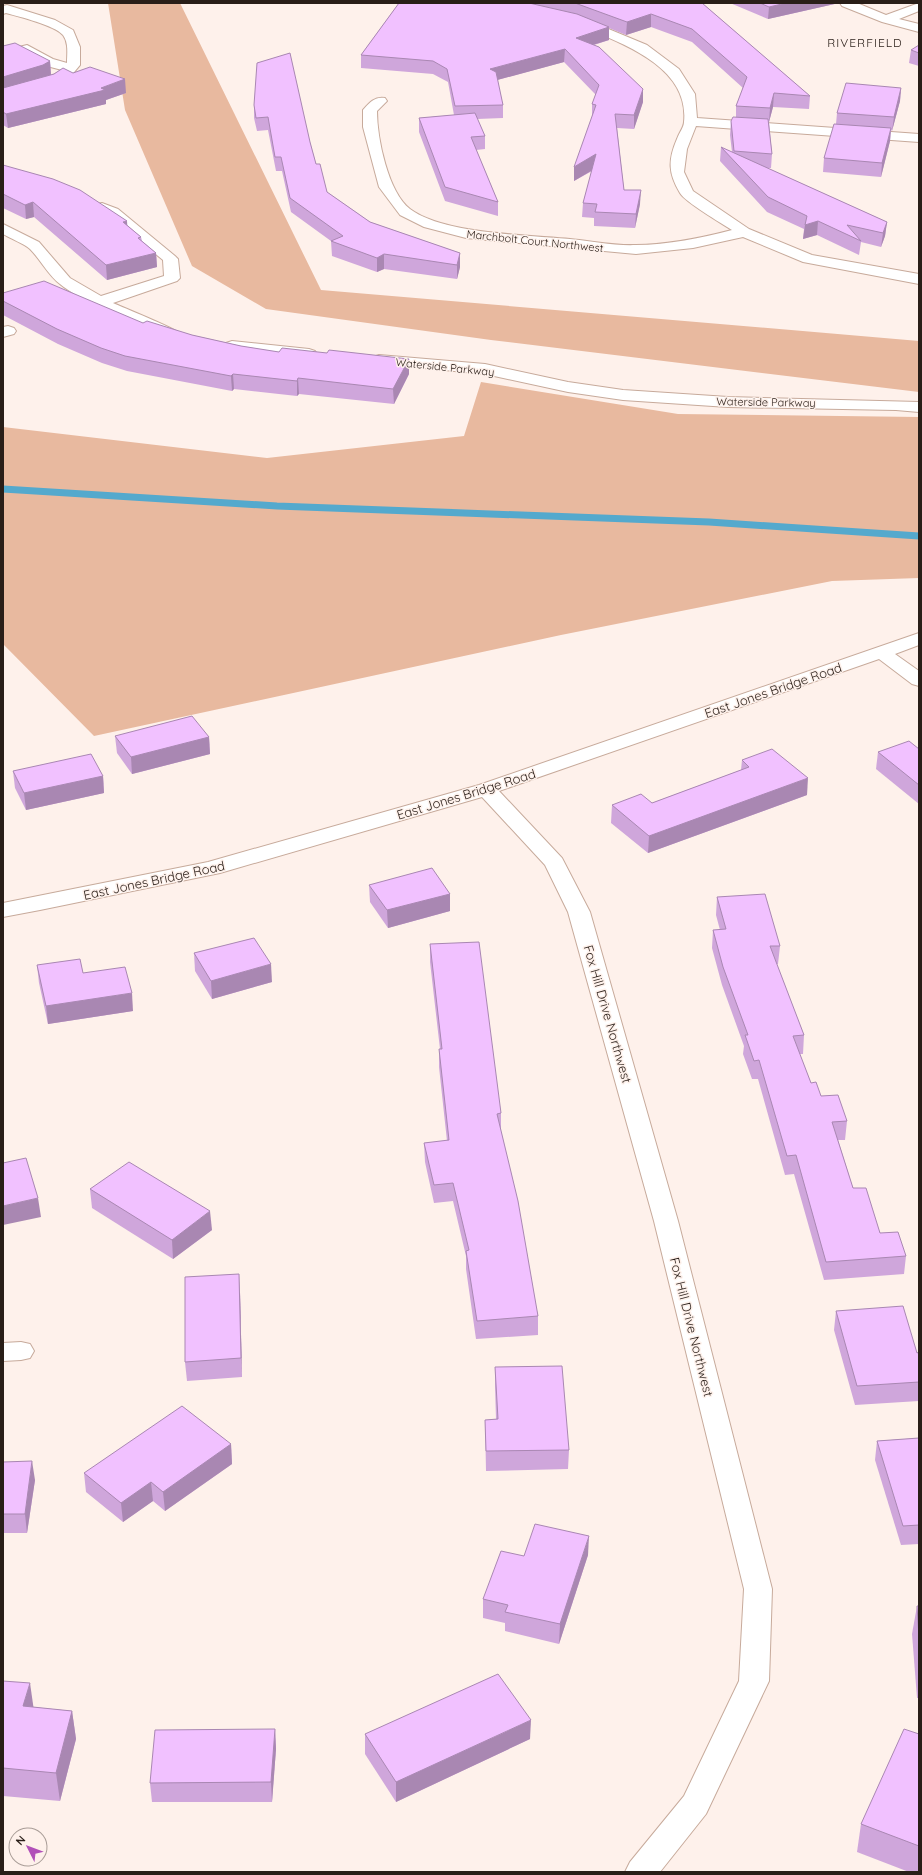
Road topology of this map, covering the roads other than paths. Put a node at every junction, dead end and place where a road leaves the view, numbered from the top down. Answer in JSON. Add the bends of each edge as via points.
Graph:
{"nodes":[{"id":1,"x":846,"y":3,"type":"edge"},
{"id":2,"x":919,"y":7,"type":"edge"},
{"id":3,"x":4,"y":9,"type":"edge"},
{"id":4,"x":566,"y":19,"type":"edge"},
{"id":5,"x":886,"y":19,"type":"junction"},
{"id":6,"x":919,"y":28,"type":"edge"},
{"id":7,"x":3,"y":55,"type":"edge"},
{"id":8,"x":71,"y":68,"type":"junction"},
{"id":9,"x":3,"y":97,"type":"edge"},
{"id":10,"x":380,"y":101,"type":"dead end"},
{"id":11,"x":691,"y":122,"type":"junction"},
{"id":12,"x":919,"y":138,"type":"edge"},
{"id":13,"x":86,"y":200,"type":"edge"},
{"id":14,"x":4,"y":230,"type":"edge"},
{"id":15,"x":744,"y":232,"type":"junction"},
{"id":16,"x":919,"y":279,"type":"edge"},
{"id":17,"x":98,"y":302,"type":"junction"},
{"id":18,"x":183,"y":336,"type":"edge"},
{"id":19,"x":219,"y":343,"type":"edge"},
{"id":20,"x":327,"y":355,"type":"edge"},
{"id":21,"x":366,"y":359,"type":"edge"},
{"id":22,"x":919,"y":407,"type":"edge"},
{"id":23,"x":919,"y":639,"type":"edge"},
{"id":24,"x":881,"y":652,"type":"junction"},
{"id":25,"x":919,"y":680,"type":"edge"},
{"id":26,"x":486,"y":789,"type":"junction"},
{"id":27,"x":3,"y":910,"type":"edge"},
{"id":28,"x":641,"y":1872,"type":"edge"}],
"edges":[{"from":1,"to":5,"type":"street"},
{"from":2,"to":5,"type":"street"},
{"from":3,"to":8,"type":"street","via":[[51,23],[68,33],[74,47]]},
{"from":4,"to":11,"type":"street","via":[[581,22],[642,48],[674,72],[688,94]]},
{"from":5,"to":6,"type":"street"},
{"from":7,"to":8,"type":"street","via":[[27,49],[48,62]]},
{"from":8,"to":9,"type":"street","via":[[50,83]]},
{"from":10,"to":15,"type":"street","name":"Marchbolt Court Northwest","via":[[370,110],[370,127],[386,188],[405,212],[429,224],[466,234],[636,250],[693,244]]},
{"from":11,"to":12,"type":"street"},
{"from":11,"to":15,"type":"street","via":[[680,149],[677,172],[687,192]]},
{"from":13,"to":17,"type":"street","via":[[113,212],[170,259],[172,278]]},
{"from":14,"to":17,"type":"street","via":[[34,245],[58,282]]},
{"from":15,"to":16,"type":"street","via":[[808,259]]},
{"from":17,"to":18,"type":"street","via":[[151,326]]},
{"from":19,"to":20,"type":"street","via":[[248,349]]},
{"from":21,"to":22,"type":"street","name":"Waterside Parkway","via":[[485,369],[568,387],[623,395],[728,402]]},
{"from":23,"to":24,"type":"street","name":"East Jones Bridge Road"},
{"from":24,"to":25,"type":"street"},
{"from":24,"to":26,"type":"street","name":"East Jones Bridge Road"},
{"from":26,"to":27,"type":"street","name":"East Jones Bridge Road","via":[[212,868]]},
{"from":26,"to":28,"type":"street","name":"Fox Hill Drive Northwest","via":[[554,863],[579,912],[666,1221],[758,1589],[754,1681],[695,1805]]}]}
